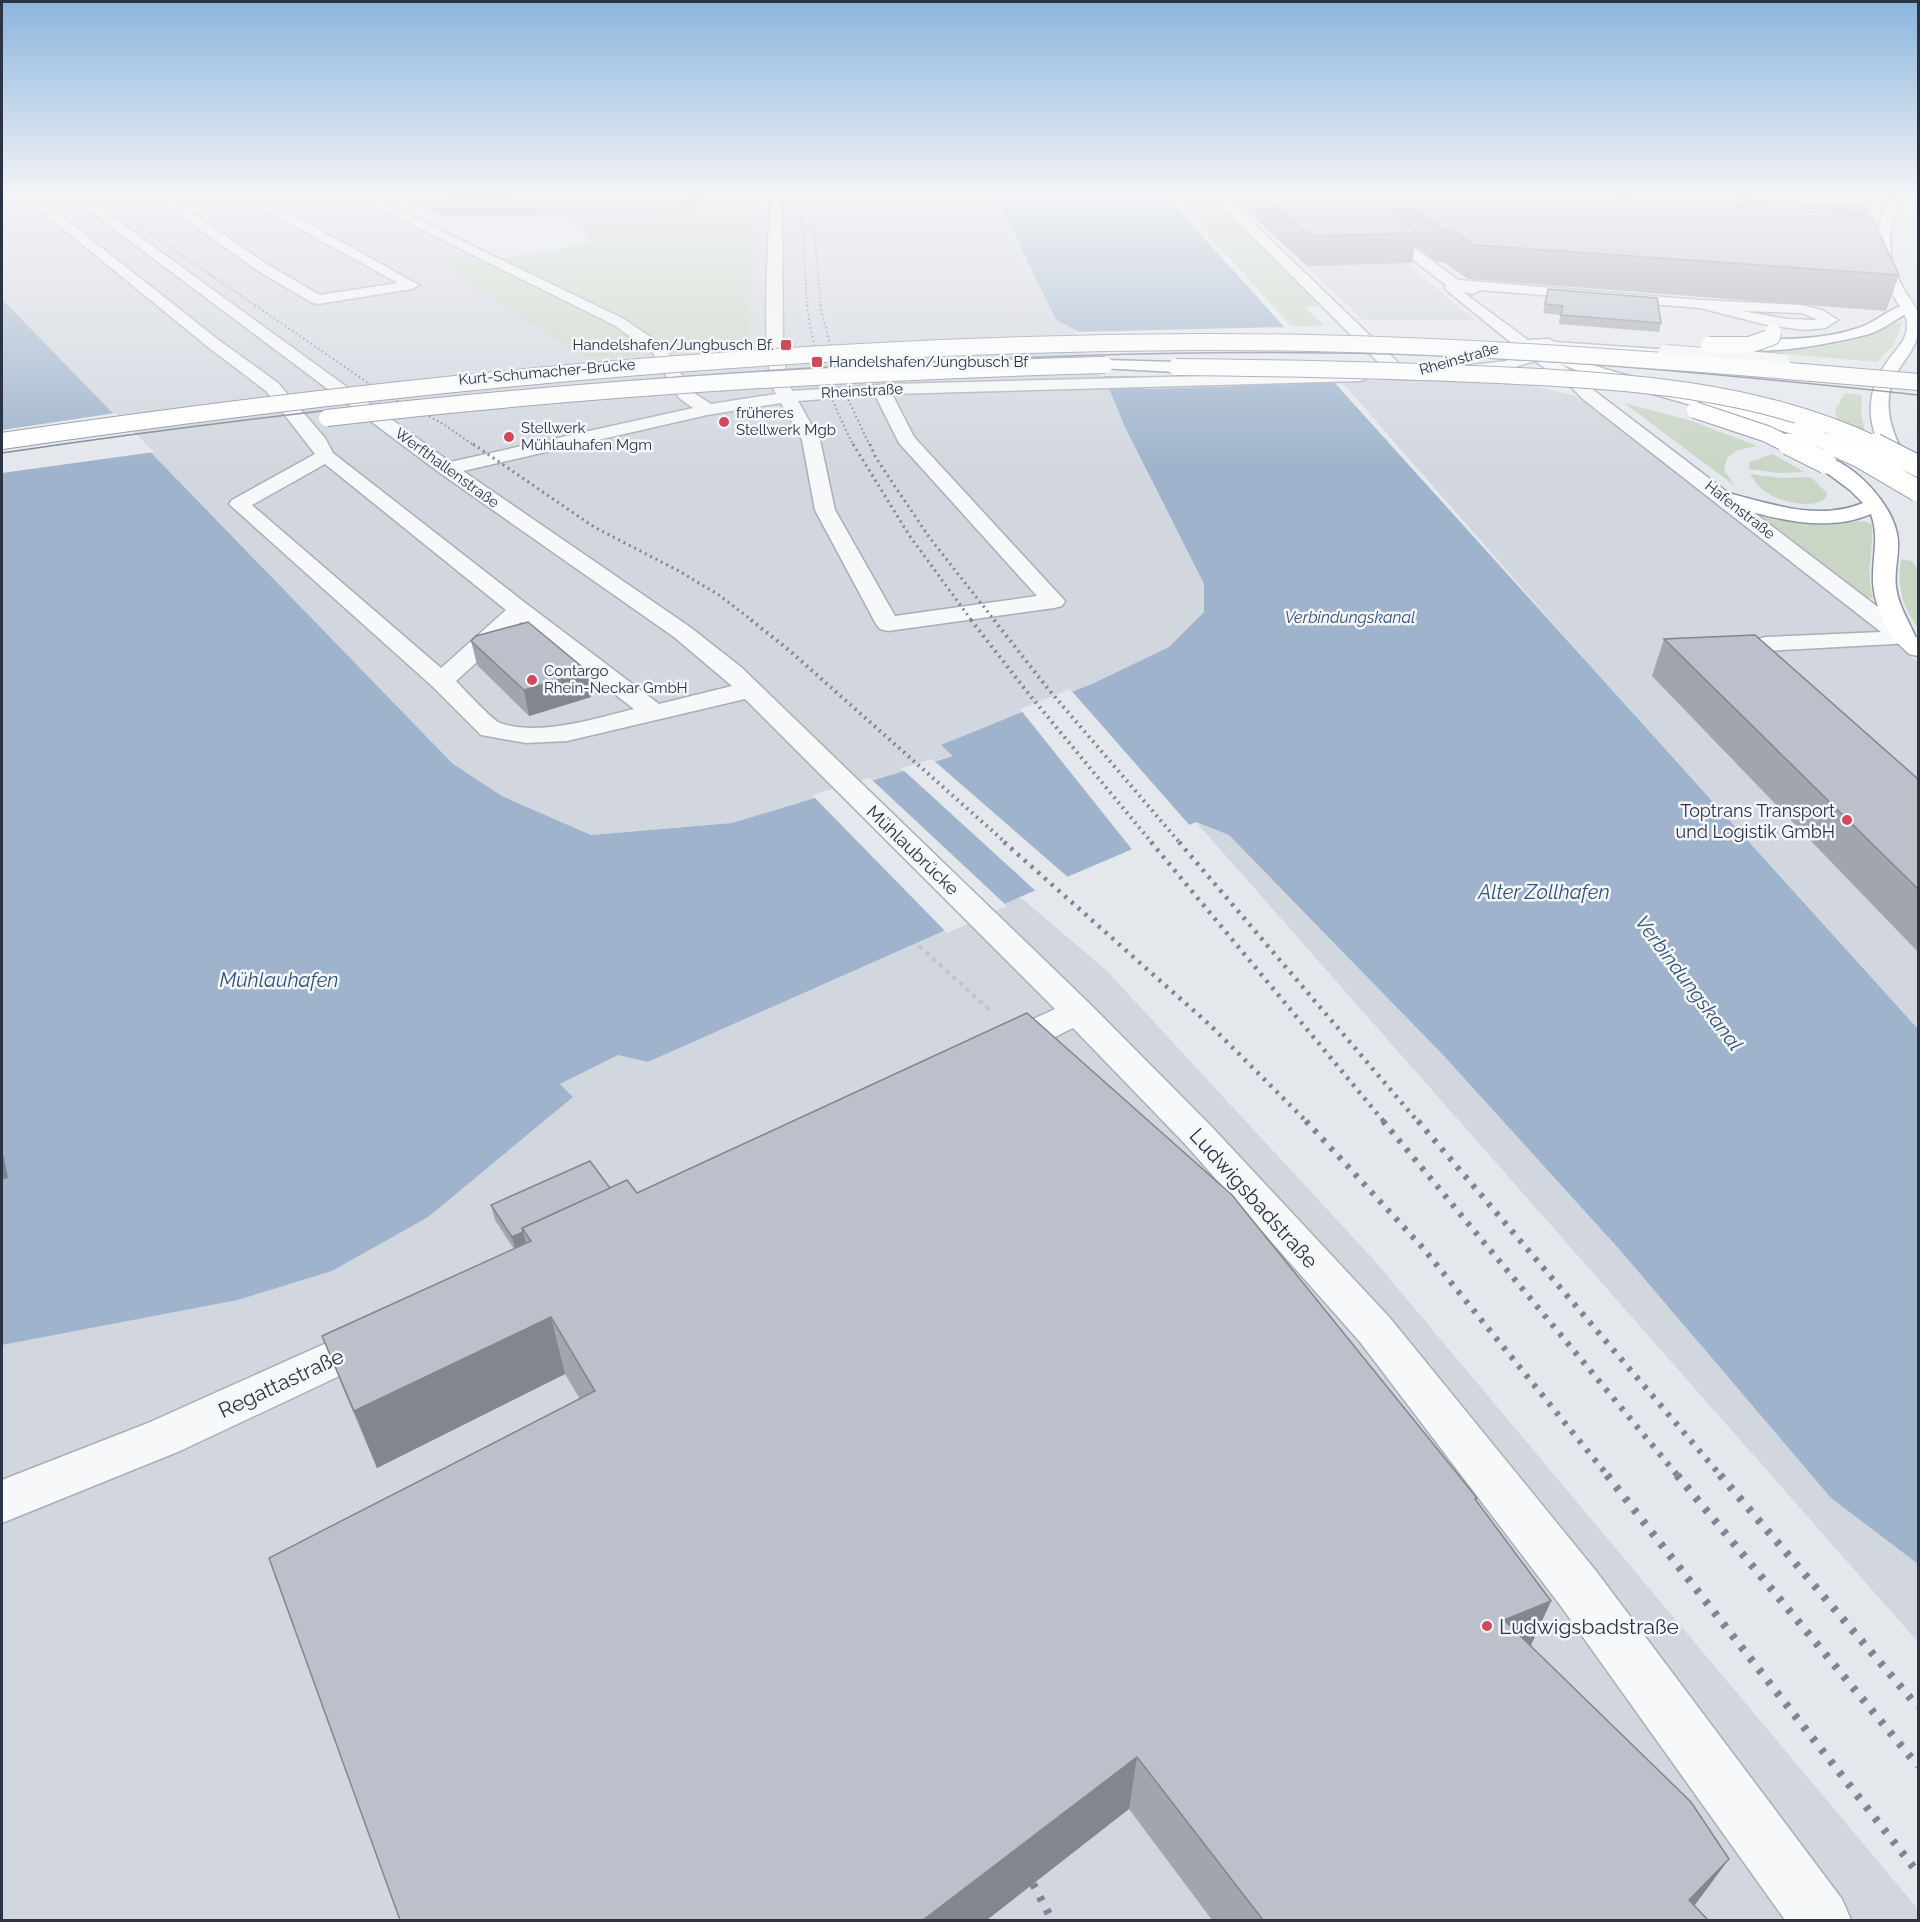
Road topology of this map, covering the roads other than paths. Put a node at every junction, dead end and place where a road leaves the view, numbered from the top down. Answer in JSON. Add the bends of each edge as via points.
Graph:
{"nodes":[{"id":1,"x":141,"y":286,"type":"edge"},
{"id":2,"x":199,"y":286,"type":"edge"},
{"id":3,"x":293,"y":286,"type":"edge"},
{"id":4,"x":408,"y":286,"type":"edge"},
{"id":5,"x":544,"y":286,"type":"edge"},
{"id":6,"x":775,"y":286,"type":"edge"},
{"id":7,"x":1311,"y":286,"type":"edge"},
{"id":8,"x":1453,"y":286,"type":"edge"},
{"id":9,"x":1460,"y":286,"type":"edge"},
{"id":10,"x":1474,"y":286,"type":"edge"},
{"id":11,"x":1898,"y":286,"type":"edge"},
{"id":12,"x":1538,"y":291,"type":"junction"},
{"id":13,"x":1501,"y":302,"type":"dead end"},
{"id":14,"x":1700,"y":304,"type":"junction"},
{"id":15,"x":1910,"y":306,"type":"edge"},
{"id":16,"x":1761,"y":320,"type":"junction"},
{"id":17,"x":1096,"y":342,"type":"junction"},
{"id":18,"x":1523,"y":345,"type":"junction"},
{"id":19,"x":1749,"y":345,"type":"junction"},
{"id":20,"x":1543,"y":350,"type":"junction"},
{"id":21,"x":1473,"y":352,"type":"junction"},
{"id":22,"x":1105,"y":365,"type":"junction"},
{"id":23,"x":1918,"y":369,"type":"edge"},
{"id":24,"x":1509,"y":372,"type":"junction"},
{"id":25,"x":1568,"y":373,"type":"junction"},
{"id":26,"x":1402,"y":374,"type":"junction"},
{"id":27,"x":1918,"y":374,"type":"edge"},
{"id":28,"x":324,"y":377,"type":"junction"},
{"id":29,"x":1918,"y":382,"type":"edge"},
{"id":30,"x":289,"y":384,"type":"junction"},
{"id":31,"x":881,"y":390,"type":"junction"},
{"id":32,"x":1663,"y":392,"type":"junction"},
{"id":33,"x":1590,"y":396,"type":"junction"},
{"id":34,"x":787,"y":397,"type":"junction"},
{"id":35,"x":707,"y":410,"type":"junction"},
{"id":36,"x":277,"y":424,"type":"dead end"},
{"id":37,"x":1884,"y":433,"type":"junction"},
{"id":38,"x":2,"y":441,"type":"edge"},
{"id":39,"x":1918,"y":451,"type":"edge"},
{"id":40,"x":326,"y":456,"type":"junction"},
{"id":41,"x":1918,"y":466,"type":"edge"},
{"id":42,"x":447,"y":469,"type":"junction"},
{"id":43,"x":1918,"y":491,"type":"edge"},
{"id":44,"x":1918,"y":497,"type":"edge"},
{"id":45,"x":1724,"y":498,"type":"junction"},
{"id":46,"x":1875,"y":505,"type":"junction"},
{"id":47,"x":520,"y":610,"type":"junction"},
{"id":48,"x":1911,"y":643,"type":"edge"},
{"id":49,"x":1766,"y":644,"type":"edge"},
{"id":50,"x":441,"y":681,"type":"junction"},
{"id":51,"x":750,"y":690,"type":"junction"},
{"id":52,"x":654,"y":712,"type":"junction"},
{"id":53,"x":809,"y":749,"type":"joint"},
{"id":54,"x":1017,"y":951,"type":"joint"},
{"id":55,"x":1078,"y":1012,"type":"junction"},
{"id":56,"x":967,"y":1064,"type":"edge"},
{"id":57,"x":403,"y":1326,"type":"edge"},
{"id":58,"x":2,"y":1502,"type":"edge"},
{"id":59,"x":1821,"y":1920,"type":"edge"}],
"edges":[{"from":1,"to":30,"type":"street","via":[[214,344]]},
{"from":2,"to":28,"type":"street","name":"Werfthallenstraße"},
{"from":3,"to":4,"type":"street","via":[[318,300]]},
{"from":5,"to":35,"type":"street","via":[[619,322],[659,350],[685,394]]},
{"from":6,"to":34,"type":"street","via":[[778,375]]},
{"from":7,"to":26,"type":"street"},
{"from":8,"to":18,"type":"street","name":"Hafenstraße","via":[[1452,289]]},
{"from":9,"to":20,"type":"street","name":"Hafenstraße","via":[[1471,289]]},
{"from":10,"to":12,"type":"street"},
{"from":11,"to":15,"type":"main road"},
{"from":12,"to":13,"type":"street","via":[[1516,294]]},
{"from":12,"to":14,"type":"street"},
{"from":14,"to":16,"type":"street"},
{"from":14,"to":16,"type":"street","via":[[1802,309],[1830,320],[1819,325],[1800,325]]},
{"from":15,"to":19,"type":"main road","bridge":true,"via":[[1866,330],[1821,341]]},
{"from":15,"to":37,"type":"main road","via":[[1915,336],[1884,381],[1878,398]]},
{"from":16,"to":19,"type":"main road","bridge":true,"via":[[1770,326],[1772,337]]},
{"from":17,"to":19,"type":"main road","bridge":true,"via":[[1386,334]]},
{"from":17,"to":29,"type":"main road","bridge":true,"via":[[1478,348]]},
{"from":17,"to":38,"type":"main road","name":"Kurt-Schumacher-Brücke","bridge":true,"via":[[842,351],[548,371],[309,397]]},
{"from":18,"to":20,"type":"street","name":"Hafenstraße"},
{"from":18,"to":21,"type":"street","name":"Rheinstraße"},
{"from":20,"to":24,"type":"street","name":"Rheinstraße"},
{"from":20,"to":25,"type":"street","name":"Hafenstraße"},
{"from":20,"to":27,"type":"street","bridge":true,"via":[[1596,347]]},
{"from":21,"to":24,"type":"street"},
{"from":21,"to":26,"type":"street","name":"Rheinstraße"},
{"from":22,"to":23,"type":"main road","bridge":true,"via":[[1264,360],[1468,363],[1766,384],[1868,380]]},
{"from":22,"to":24,"type":"main road","bridge":true},
{"from":22,"to":36,"type":"main road","bridge":true,"via":[[644,387]]},
{"from":24,"to":25,"type":"street","name":"Rheinstraße"},
{"from":24,"to":26,"type":"street","name":"Rheinstraße"},
{"from":24,"to":41,"type":"main road","bridge":true,"via":[[1644,385],[1767,406],[1820,421]]},
{"from":24,"to":46,"type":"main road","bridge":true,"via":[[1629,394],[1767,434],[1826,463],[1856,483]]},
{"from":25,"to":32,"type":"main road"},
{"from":25,"to":33,"type":"street","name":"Hafenstraße"},
{"from":26,"to":31,"type":"street","name":"Rheinstraße"},
{"from":28,"to":30,"type":"street"},
{"from":28,"to":42,"type":"street","name":"Werfthallenstraße"},
{"from":30,"to":40,"type":"street"},
{"from":31,"to":34,"type":"street","name":"Rheinstraße"},
{"from":31,"to":34,"type":"street","via":[[906,439],[1054,601],[888,624],[825,510],[811,440]]},
{"from":32,"to":33,"type":"main road","via":[[1632,390]]},
{"from":32,"to":43,"type":"main road","bridge":true,"via":[[1799,430],[1860,457]]},
{"from":33,"to":45,"type":"street","name":"Hafenstraße"},
{"from":34,"to":35,"type":"street","name":"Rheinstraße"},
{"from":35,"to":42,"type":"street","name":"Rheinstraße"},
{"from":37,"to":39,"type":"main road"},
{"from":37,"to":44,"type":"main road"},
{"from":40,"to":47,"type":"street"},
{"from":40,"to":50,"type":"street","via":[[239,504]]},
{"from":42,"to":51,"type":"street","name":"Werfthallenstraße","via":[[682,632]]},
{"from":45,"to":46,"type":"main road","via":[[1775,512],[1819,518],[1847,516]]},
{"from":45,"to":48,"type":"street","name":"Hafenstraße"},
{"from":46,"to":48,"type":"main road","via":[[1886,525],[1884,582],[1888,600]]},
{"from":47,"to":50,"type":"street"},
{"from":47,"to":52,"type":"street"},
{"from":48,"to":49,"type":"street"},
{"from":50,"to":52,"type":"street","via":[[490,729],[526,735],[567,733]]},
{"from":51,"to":52,"type":"street"},
{"from":51,"to":53,"type":"street","name":"Werfthallenstraße"},
{"from":53,"to":54,"type":"street","name":"Mühlaubrücke"},
{"from":54,"to":55,"type":"street","name":"Ludwigsbadstraße"},
{"from":55,"to":56,"type":"street"},
{"from":55,"to":59,"type":"street","name":"Ludwigsbadstraße","via":[[1198,1135],[1375,1330],[1578,1588]]},
{"from":57,"to":58,"type":"street","name":"Regattastraße","via":[[164,1437]]}]}
